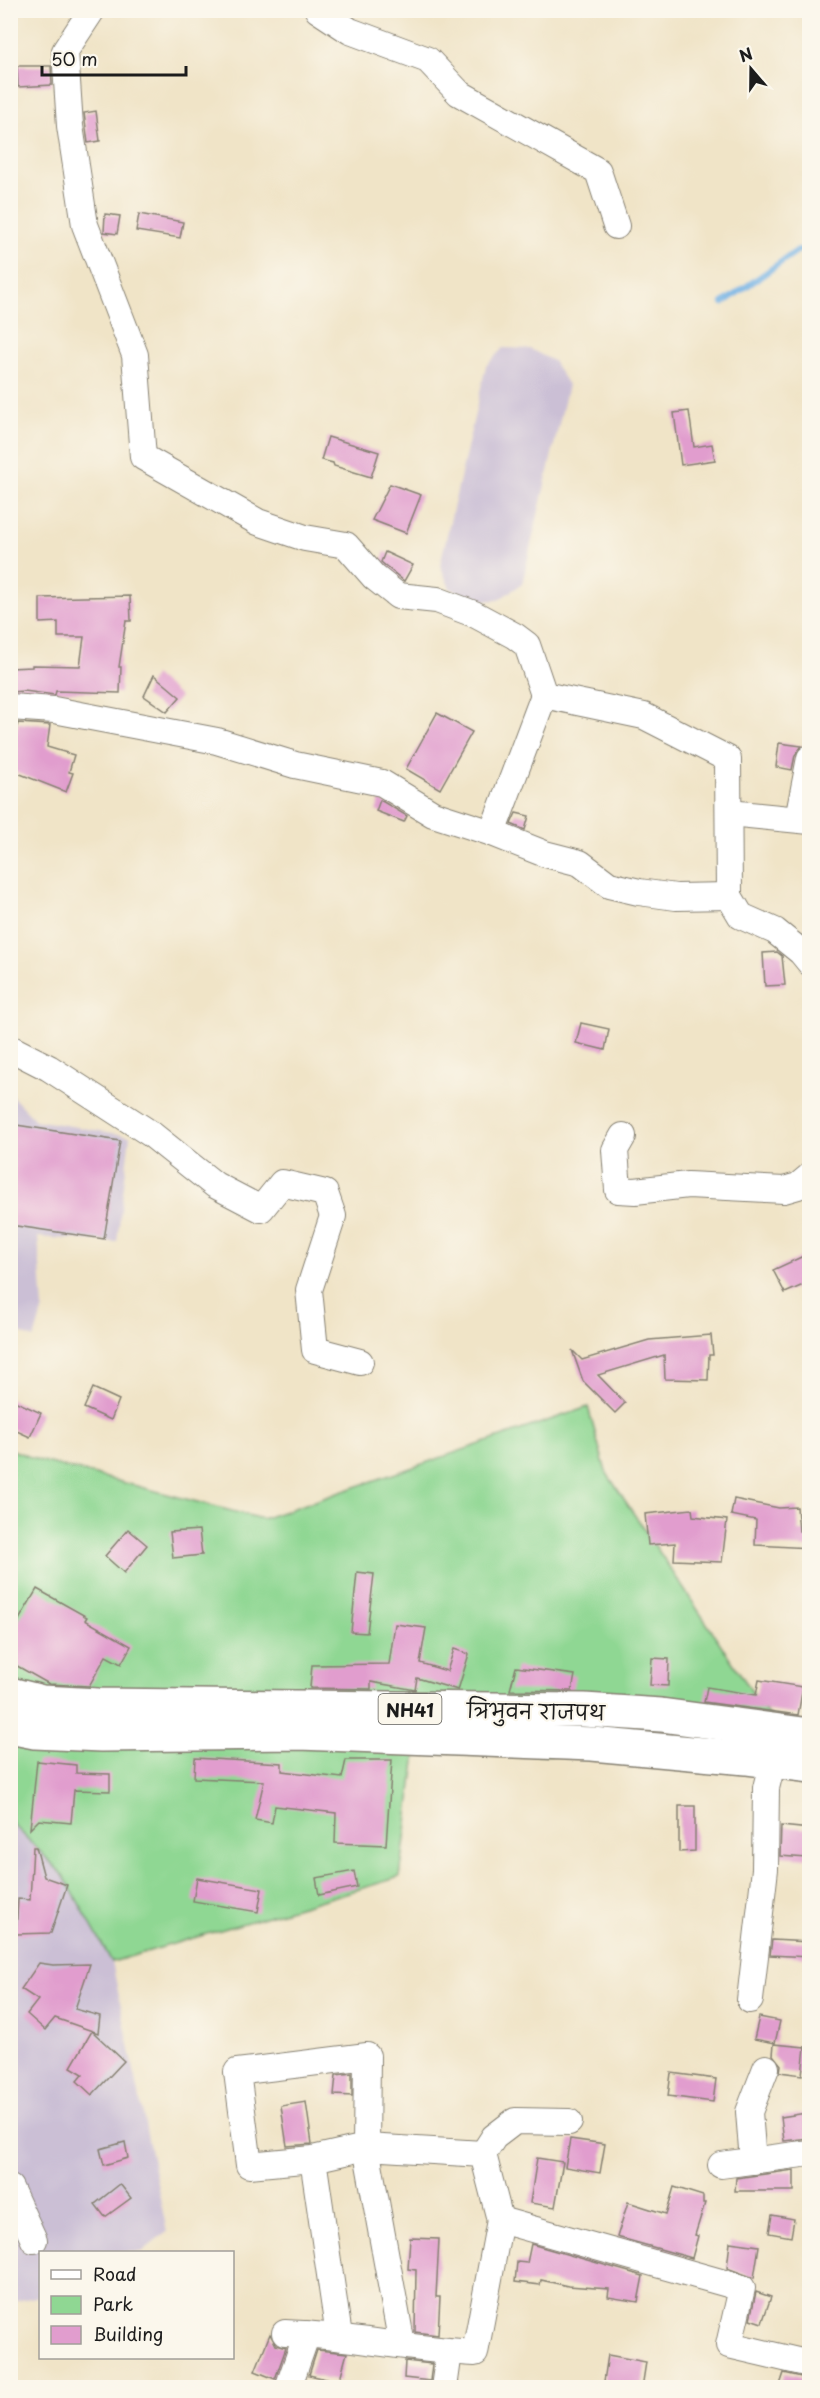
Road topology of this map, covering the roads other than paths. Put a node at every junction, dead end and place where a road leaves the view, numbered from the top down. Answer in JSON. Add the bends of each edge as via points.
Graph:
{"nodes":[{"id":1,"x":92,"y":10,"type":"edge"},
{"id":2,"x":318,"y":10,"type":"edge"},
{"id":3,"x":616,"y":226,"type":"dead end"},
{"id":4,"x":544,"y":695,"type":"junction"},
{"id":5,"x":10,"y":707,"type":"edge"},
{"id":6,"x":810,"y":758,"type":"edge"},
{"id":7,"x":729,"y":813,"type":"junction"},
{"id":8,"x":804,"y":820,"type":"edge"},
{"id":9,"x":492,"y":833,"type":"junction"},
{"id":10,"x":729,"y":896,"type":"junction"},
{"id":11,"x":810,"y":963,"type":"edge"},
{"id":12,"x":10,"y":1048,"type":"edge"},
{"id":13,"x":623,"y":1136,"type":"dead end"},
{"id":14,"x":810,"y":1176,"type":"edge"},
{"id":15,"x":360,"y":1362,"type":"dead end"},
{"id":16,"x":10,"y":1694,"type":"edge"},
{"id":17,"x":10,"y":1727,"type":"edge"},
{"id":18,"x":810,"y":1735,"type":"edge"},
{"id":19,"x":773,"y":1760,"type":"junction"},
{"id":20,"x":810,"y":1766,"type":"edge"},
{"id":21,"x":750,"y":2000,"type":"dead end"},
{"id":22,"x":766,"y":2068,"type":"dead end"},
{"id":23,"x":569,"y":2122,"type":"dead end"},
{"id":24,"x":366,"y":2147,"type":"junction"},
{"id":25,"x":810,"y":2152,"type":"edge"},
{"id":26,"x":483,"y":2154,"type":"junction"},
{"id":27,"x":313,"y":2159,"type":"junction"},
{"id":28,"x":753,"y":2161,"type":"junction"},
{"id":29,"x":721,"y":2165,"type":"dead end"},
{"id":30,"x":10,"y":2188,"type":"edge"},
{"id":31,"x":500,"y":2220,"type":"junction"},
{"id":32,"x":34,"y":2240,"type":"dead end"},
{"id":33,"x":339,"y":2336,"type":"junction"},
{"id":34,"x":402,"y":2345,"type":"junction"},
{"id":35,"x":449,"y":2352,"type":"junction"},
{"id":36,"x":810,"y":2364,"type":"edge"},
{"id":37,"x":288,"y":2388,"type":"edge"},
{"id":38,"x":444,"y":2388,"type":"edge"}],
"edges":[{"from":1,"to":4,"type":"street","via":[[65,51],[70,126],[85,225],[135,355],[143,458],[258,522],[305,538],[346,545],[374,577],[398,596],[437,600],[515,636],[526,645]]},
{"from":2,"to":3,"type":"street","via":[[350,31],[428,60],[459,93],[598,171]]},
{"from":4,"to":7,"type":"street","via":[[644,716],[728,759]]},
{"from":4,"to":9,"type":"street"},
{"from":5,"to":9,"type":"street","via":[[54,710],[217,741],[296,765],[382,783],[433,814]]},
{"from":6,"to":8,"type":"street"},
{"from":7,"to":8,"type":"street"},
{"from":7,"to":10,"type":"street"},
{"from":9,"to":10,"type":"street","via":[[580,863],[609,885],[676,897]]},
{"from":10,"to":11,"type":"street","via":[[741,916],[775,931]]},
{"from":12,"to":15,"type":"street","via":[[49,1068],[151,1134],[215,1185],[261,1209],[282,1183],[325,1193],[333,1216],[309,1290],[315,1350]]},
{"from":13,"to":14,"type":"street","via":[[615,1150],[618,1190],[688,1185],[784,1190],[798,1186]]},
{"from":16,"to":18,"type":"highway","name":"त्रिभुवन राजपथ","number":"NH41","via":[[42,1702],[98,1706],[584,1710],[672,1716]]},
{"from":17,"to":19,"type":"highway","name":"त्रिभुवन राजपथ","number":"NH41","via":[[101,1735],[298,1734],[580,1744]]},
{"from":19,"to":20,"type":"highway","name":"त्रिभुवन राजपथ","number":"NH41"},
{"from":19,"to":21,"type":"street","via":[[766,1788],[765,1869]]},
{"from":22,"to":28,"type":"street","via":[[749,2112]]},
{"from":23,"to":26,"type":"street","via":[[515,2121],[494,2138]]},
{"from":24,"to":26,"type":"street"},
{"from":24,"to":27,"type":"street"},
{"from":24,"to":27,"type":"street","via":[[367,2056],[237,2072],[249,2164]]},
{"from":24,"to":34,"type":"street"},
{"from":25,"to":28,"type":"street"},
{"from":26,"to":31,"type":"street"},
{"from":27,"to":33,"type":"street"},
{"from":28,"to":29,"type":"street"},
{"from":30,"to":32,"type":"street"},
{"from":31,"to":35,"type":"street","via":[[475,2353]]},
{"from":31,"to":36,"type":"street","via":[[742,2288],[729,2345]]},
{"from":33,"to":34,"type":"street"},
{"from":33,"to":37,"type":"street","via":[[296,2333]]},
{"from":34,"to":35,"type":"street"},
{"from":35,"to":38,"type":"street"}]}
